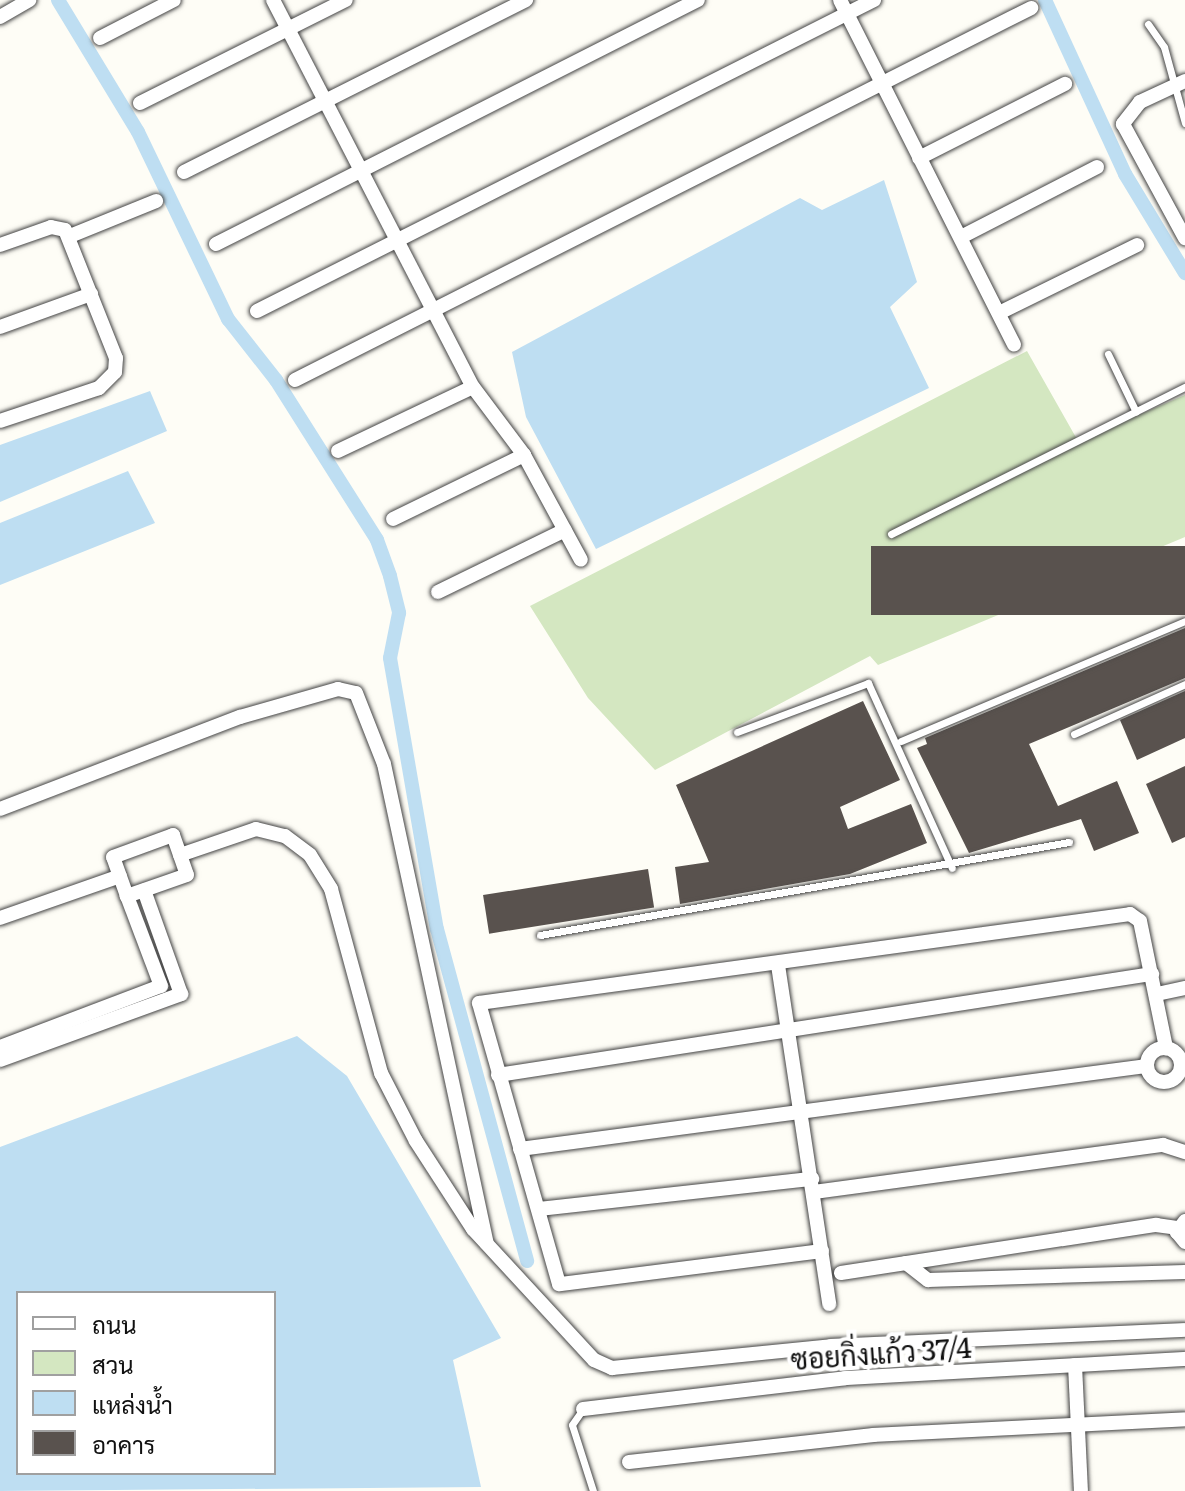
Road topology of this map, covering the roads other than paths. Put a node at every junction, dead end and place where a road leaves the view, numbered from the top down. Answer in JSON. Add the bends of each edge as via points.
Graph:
{"nodes":[{"id":1,"x":29,"y":0,"type":"edge"},
{"id":2,"x":174,"y":0,"type":"edge"},
{"id":3,"x":273,"y":0,"type":"edge"},
{"id":4,"x":346,"y":0,"type":"edge"},
{"id":5,"x":526,"y":0,"type":"edge"},
{"id":6,"x":698,"y":0,"type":"edge"},
{"id":7,"x":840,"y":0,"type":"edge"},
{"id":8,"x":874,"y":0,"type":"edge"},
{"id":9,"x":1031,"y":8,"type":"dead end"},
{"id":10,"x":848,"y":14,"type":"junction"},
{"id":11,"x":0,"y":17,"type":"edge"},
{"id":12,"x":1148,"y":24,"type":"dead end"},
{"id":13,"x":289,"y":30,"type":"junction"},
{"id":14,"x":100,"y":38,"type":"dead end"},
{"id":15,"x":1185,"y":81,"type":"edge"},
{"id":16,"x":882,"y":84,"type":"junction"},
{"id":17,"x":1065,"y":84,"type":"dead end"},
{"id":18,"x":1170,"y":88,"type":"junction"},
{"id":19,"x":140,"y":103,"type":"dead end"},
{"id":20,"x":326,"y":103,"type":"junction"},
{"id":21,"x":1185,"y":123,"type":"edge"},
{"id":22,"x":919,"y":158,"type":"junction"},
{"id":23,"x":1097,"y":167,"type":"dead end"},
{"id":24,"x":184,"y":172,"type":"dead end"},
{"id":25,"x":362,"y":173,"type":"junction"},
{"id":26,"x":156,"y":201,"type":"dead end"},
{"id":27,"x":70,"y":236,"type":"junction"},
{"id":28,"x":961,"y":237,"type":"junction"},
{"id":29,"x":1185,"y":238,"type":"edge"},
{"id":30,"x":397,"y":243,"type":"junction"},
{"id":31,"x":216,"y":244,"type":"dead end"},
{"id":32,"x":0,"y":245,"type":"edge"},
{"id":33,"x":1137,"y":245,"type":"dead end"},
{"id":34,"x":91,"y":294,"type":"junction"},
{"id":35,"x":257,"y":311,"type":"dead end"},
{"id":36,"x":435,"y":313,"type":"junction"},
{"id":37,"x":999,"y":313,"type":"junction"},
{"id":38,"x":0,"y":327,"type":"edge"},
{"id":39,"x":1014,"y":345,"type":"dead end"},
{"id":40,"x":1108,"y":354,"type":"dead end"},
{"id":41,"x":295,"y":380,"type":"dead end"},
{"id":42,"x":473,"y":387,"type":"junction"},
{"id":43,"x":1185,"y":387,"type":"edge"},
{"id":44,"x":1136,"y":412,"type":"junction"},
{"id":45,"x":0,"y":421,"type":"edge"},
{"id":46,"x":338,"y":451,"type":"dead end"},
{"id":47,"x":524,"y":455,"type":"junction"},
{"id":48,"x":393,"y":519,"type":"dead end"},
{"id":49,"x":565,"y":530,"type":"junction"},
{"id":50,"x":891,"y":534,"type":"dead end"},
{"id":51,"x":581,"y":560,"type":"dead end"},
{"id":52,"x":438,"y":592,"type":"dead end"},
{"id":53,"x":1185,"y":621,"type":"edge"},
{"id":54,"x":1185,"y":684,"type":"edge"},
{"id":55,"x":737,"y":732,"type":"dead end"},
{"id":56,"x":1074,"y":734,"type":"dead end"},
{"id":57,"x":901,"y":741,"type":"junction"},
{"id":58,"x":0,"y":809,"type":"edge"},
{"id":59,"x":1069,"y":842,"type":"dead end"},
{"id":60,"x":180,"y":855,"type":"junction"},
{"id":61,"x":952,"y":868,"type":"junction"},
{"id":62,"x":120,"y":876,"type":"junction"},
{"id":63,"x":144,"y":890,"type":"junction"},
{"id":64,"x":127,"y":896,"type":"junction"},
{"id":65,"x":0,"y":918,"type":"edge"},
{"id":66,"x":540,"y":935,"type":"dead end"},
{"id":67,"x":778,"y":965,"type":"junction"},
{"id":68,"x":1152,"y":974,"type":"junction"},
{"id":69,"x":1185,"y":988,"type":"edge"},
{"id":70,"x":1157,"y":994,"type":"junction"},
{"id":71,"x":154,"y":996,"type":"junction"},
{"id":72,"x":789,"y":1033,"type":"junction"},
{"id":73,"x":0,"y":1047,"type":"edge"},
{"id":74,"x":1166,"y":1048,"type":"junction"},
{"id":75,"x":0,"y":1060,"type":"edge"},
{"id":76,"x":1183,"y":1064,"type":"edge"},
{"id":77,"x":1146,"y":1066,"type":"junction"},
{"id":78,"x":498,"y":1075,"type":"junction"},
{"id":79,"x":803,"y":1113,"type":"junction"},
{"id":80,"x":520,"y":1149,"type":"junction"},
{"id":81,"x":1185,"y":1152,"type":"edge"},
{"id":82,"x":813,"y":1186,"type":"junction"},
{"id":83,"x":539,"y":1209,"type":"junction"},
{"id":84,"x":1181,"y":1224,"type":"edge"},
{"id":85,"x":1185,"y":1242,"type":"edge"},
{"id":86,"x":487,"y":1243,"type":"junction"},
{"id":87,"x":822,"y":1251,"type":"junction"},
{"id":88,"x":906,"y":1263,"type":"junction"},
{"id":89,"x":1185,"y":1272,"type":"edge"},
{"id":90,"x":841,"y":1273,"type":"dead end"},
{"id":91,"x":829,"y":1304,"type":"dead end"},
{"id":92,"x":1185,"y":1330,"type":"edge"},
{"id":93,"x":1185,"y":1359,"type":"edge"},
{"id":94,"x":1075,"y":1365,"type":"junction"},
{"id":95,"x":583,"y":1409,"type":"joint"},
{"id":96,"x":1185,"y":1419,"type":"edge"},
{"id":97,"x":1077,"y":1423,"type":"junction"},
{"id":98,"x":629,"y":1462,"type":"dead end"},
{"id":99,"x":593,"y":1491,"type":"edge"},
{"id":100,"x":1081,"y":1491,"type":"edge"}],
"edges":[{"from":1,"to":11,"type":"street"},
{"from":2,"to":14,"type":"street"},
{"from":3,"to":13,"type":"street"},
{"from":4,"to":13,"type":"street"},
{"from":5,"to":20,"type":"street"},
{"from":6,"to":25,"type":"street"},
{"from":7,"to":10,"type":"street"},
{"from":8,"to":10,"type":"street"},
{"from":9,"to":16,"type":"street"},
{"from":10,"to":16,"type":"street"},
{"from":10,"to":30,"type":"street"},
{"from":12,"to":18,"type":"lane","via":[[1164,47]]},
{"from":13,"to":19,"type":"street"},
{"from":13,"to":20,"type":"street"},
{"from":15,"to":18,"type":"street"},
{"from":16,"to":22,"type":"street"},
{"from":16,"to":36,"type":"street"},
{"from":17,"to":22,"type":"street"},
{"from":18,"to":21,"type":"lane"},
{"from":18,"to":29,"type":"street","via":[[1140,102],[1123,124]]},
{"from":20,"to":24,"type":"street"},
{"from":20,"to":25,"type":"street"},
{"from":22,"to":28,"type":"street"},
{"from":23,"to":28,"type":"street"},
{"from":25,"to":30,"type":"street"},
{"from":25,"to":31,"type":"street"},
{"from":26,"to":27,"type":"street"},
{"from":27,"to":32,"type":"street","via":[[51,227]]},
{"from":27,"to":34,"type":"street"},
{"from":28,"to":37,"type":"street"},
{"from":30,"to":35,"type":"street"},
{"from":30,"to":36,"type":"street"},
{"from":33,"to":37,"type":"street"},
{"from":34,"to":38,"type":"street"},
{"from":34,"to":45,"type":"street","via":[[115,372],[99,388]]},
{"from":36,"to":41,"type":"street"},
{"from":36,"to":42,"type":"street"},
{"from":37,"to":39,"type":"street"},
{"from":40,"to":44,"type":"lane"},
{"from":42,"to":46,"type":"street"},
{"from":42,"to":47,"type":"street"},
{"from":43,"to":44,"type":"lane"},
{"from":44,"to":50,"type":"lane"},
{"from":47,"to":48,"type":"street"},
{"from":47,"to":49,"type":"street"},
{"from":49,"to":51,"type":"street"},
{"from":49,"to":52,"type":"street"},
{"from":53,"to":57,"type":"lane"},
{"from":54,"to":56,"type":"lane"},
{"from":55,"to":57,"type":"lane","via":[[859,682],[876,691]]},
{"from":57,"to":61,"type":"lane"},
{"from":58,"to":86,"type":"street","via":[[240,717],[338,689],[356,693],[384,764]]},
{"from":59,"to":61,"type":"lane"},
{"from":60,"to":62,"type":"street","via":[[173,835],[113,857]]},
{"from":60,"to":63,"type":"street","via":[[187,875]]},
{"from":60,"to":86,"type":"street","via":[[256,829],[285,836],[310,855],[331,889],[381,1073],[454,1203]]},
{"from":61,"to":66,"type":"lane"},
{"from":62,"to":64,"type":"street"},
{"from":62,"to":65,"type":"street"},
{"from":63,"to":64,"type":"street"},
{"from":63,"to":71,"type":"street","via":[[181,994]]},
{"from":64,"to":71,"type":"street","via":[[161,986]]},
{"from":67,"to":68,"type":"street","via":[[1130,914],[1140,921]]},
{"from":67,"to":72,"type":"street"},
{"from":67,"to":78,"type":"street","via":[[479,1003]]},
{"from":68,"to":70,"type":"street"},
{"from":68,"to":72,"type":"street"},
{"from":69,"to":70,"type":"street"},
{"from":70,"to":74,"type":"street"},
{"from":71,"to":73,"type":"street"},
{"from":71,"to":75,"type":"street"},
{"from":72,"to":78,"type":"street"},
{"from":72,"to":79,"type":"street"},
{"from":74,"to":76,"type":"street"},
{"from":74,"to":77,"type":"street","via":[[1154,1051]]},
{"from":76,"to":77,"type":"street","via":[[1173,1080],[1162,1083]]},
{"from":77,"to":79,"type":"street"},
{"from":78,"to":80,"type":"street"},
{"from":79,"to":80,"type":"street"},
{"from":79,"to":82,"type":"street"},
{"from":80,"to":83,"type":"street"},
{"from":81,"to":82,"type":"street","via":[[1163,1145]]},
{"from":82,"to":83,"type":"street"},
{"from":82,"to":87,"type":"street"},
{"from":83,"to":87,"type":"street","via":[[559,1284]]},
{"from":84,"to":85,"type":"street"},
{"from":84,"to":88,"type":"street"},
{"from":86,"to":92,"type":"street","via":[[594,1360],[612,1368],[831,1346]]},
{"from":87,"to":91,"type":"street"},
{"from":88,"to":89,"type":"street","via":[[928,1280]]},
{"from":88,"to":90,"type":"street"},
{"from":93,"to":94,"type":"street","name":"ซอยกิ่งแก้ว 37/4"},
{"from":94,"to":95,"type":"street","name":"ซอยกิ่งแก้ว 37/4","via":[[845,1378]]},
{"from":94,"to":97,"type":"street"},
{"from":95,"to":99,"type":"lane","via":[[572,1425]]},
{"from":96,"to":97,"type":"street"},
{"from":97,"to":98,"type":"street"},
{"from":97,"to":100,"type":"street"}]}
